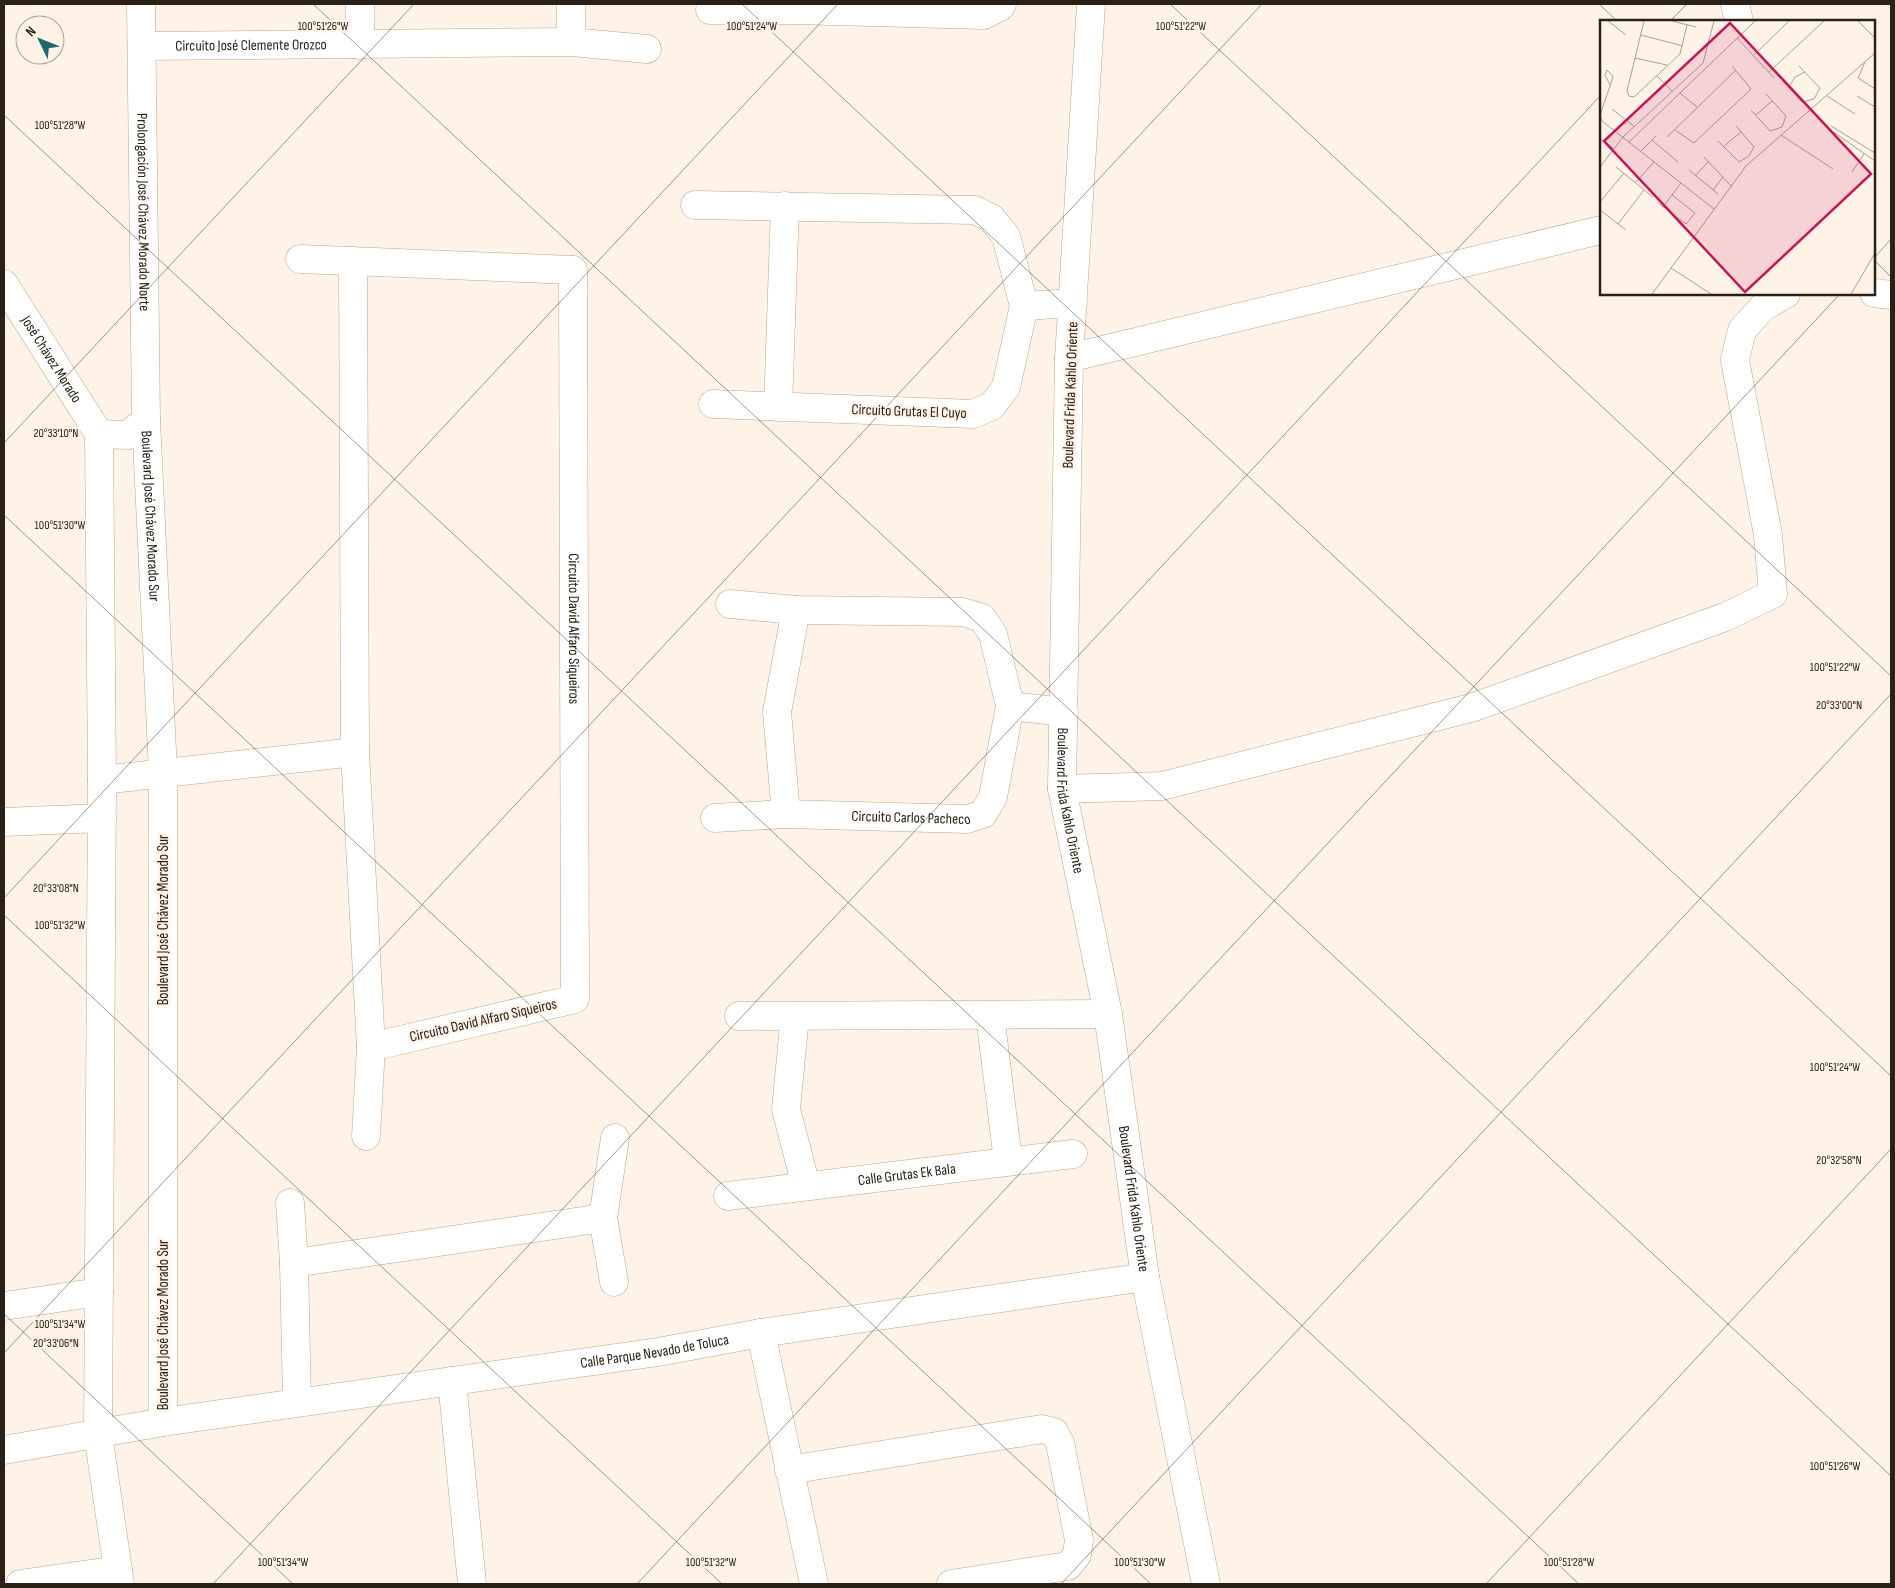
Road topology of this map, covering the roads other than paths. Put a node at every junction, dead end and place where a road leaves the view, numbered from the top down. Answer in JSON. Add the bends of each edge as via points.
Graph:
{"nodes":[{"id":1,"x":142,"y":4,"type":"edge"},
{"id":2,"x":360,"y":4,"type":"edge"},
{"id":3,"x":571,"y":4,"type":"edge"},
{"id":4,"x":1002,"y":4,"type":"edge"},
{"id":5,"x":1091,"y":4,"type":"edge"},
{"id":6,"x":1736,"y":4,"type":"edge"},
{"id":7,"x":792,"y":7,"type":"edge"},
{"id":8,"x":710,"y":10,"type":"dead end"},
{"id":9,"x":1740,"y":20,"type":"edge"},
{"id":10,"x":570,"y":42,"type":"junction"},
{"id":11,"x":360,"y":45,"type":"junction"},
{"id":12,"x":142,"y":46,"type":"junction"},
{"id":13,"x":647,"y":49,"type":"dead end"},
{"id":14,"x":695,"y":205,"type":"dead end"},
{"id":15,"x":785,"y":206,"type":"junction"},
{"id":16,"x":1600,"y":230,"type":"edge"},
{"id":17,"x":300,"y":259,"type":"dead end"},
{"id":18,"x":353,"y":261,"type":"junction"},
{"id":19,"x":4,"y":284,"type":"edge"},
{"id":20,"x":1875,"y":293,"type":"edge"},
{"id":21,"x":1784,"y":295,"type":"edge"},
{"id":22,"x":1891,"y":295,"type":"edge"},
{"id":23,"x":1073,"y":303,"type":"junction"},
{"id":24,"x":1024,"y":306,"type":"junction"},
{"id":25,"x":1069,"y":358,"type":"junction"},
{"id":26,"x":713,"y":404,"type":"dead end"},
{"id":27,"x":778,"y":407,"type":"junction"},
{"id":28,"x":146,"y":420,"type":"junction"},
{"id":29,"x":99,"y":434,"type":"junction"},
{"id":30,"x":730,"y":604,"type":"dead end"},
{"id":31,"x":796,"y":610,"type":"junction"},
{"id":32,"x":1010,"y":706,"type":"junction"},
{"id":33,"x":1064,"y":712,"type":"junction"},
{"id":34,"x":355,"y":752,"type":"junction"},
{"id":35,"x":164,"y":772,"type":"junction"},
{"id":36,"x":102,"y":780,"type":"junction"},
{"id":37,"x":1062,"y":789,"type":"junction"},
{"id":38,"x":786,"y":814,"type":"junction"},
{"id":39,"x":102,"y":818,"type":"junction"},
{"id":40,"x":715,"y":818,"type":"dead end"},
{"id":41,"x":4,"y":822,"type":"edge"},
{"id":42,"x":1108,"y":1014,"type":"junction"},
{"id":43,"x":990,"y":1015,"type":"junction"},
{"id":44,"x":738,"y":1016,"type":"dead end"},
{"id":45,"x":795,"y":1016,"type":"junction"},
{"id":46,"x":371,"y":1046,"type":"junction"},
{"id":47,"x":366,"y":1136,"type":"dead end"},
{"id":48,"x":615,"y":1138,"type":"dead end"},
{"id":49,"x":1072,"y":1154,"type":"dead end"},
{"id":50,"x":1008,"y":1161,"type":"junction"},
{"id":51,"x":806,"y":1186,"type":"junction"},
{"id":52,"x":728,"y":1196,"type":"dead end"},
{"id":53,"x":290,"y":1203,"type":"dead end"},
{"id":54,"x":603,"y":1218,"type":"junction"},
{"id":55,"x":294,"y":1262,"type":"junction"},
{"id":56,"x":1145,"y":1278,"type":"junction"},
{"id":57,"x":614,"y":1282,"type":"dead end"},
{"id":58,"x":99,"y":1292,"type":"junction"},
{"id":59,"x":4,"y":1306,"type":"edge"},
{"id":60,"x":761,"y":1333,"type":"junction"},
{"id":61,"x":452,"y":1380,"type":"junction"},
{"id":62,"x":297,"y":1402,"type":"junction"},
{"id":63,"x":163,"y":1422,"type":"junction"},
{"id":64,"x":98,"y":1434,"type":"junction"},
{"id":65,"x":4,"y":1450,"type":"edge"},
{"id":66,"x":790,"y":1470,"type":"junction"},
{"id":67,"x":119,"y":1577,"type":"edge"},
{"id":68,"x":20,"y":1584,"type":"edge"},
{"id":69,"x":472,"y":1584,"type":"edge"},
{"id":70,"x":814,"y":1584,"type":"edge"},
{"id":71,"x":951,"y":1584,"type":"edge"},
{"id":72,"x":1206,"y":1584,"type":"edge"}],
"edges":[{"from":1,"to":12,"type":"street","name":"Prolongación José Chávez Morado Norte"},
{"from":2,"to":11,"type":"street"},
{"from":3,"to":10,"type":"street"},
{"from":4,"to":7,"type":"street","via":[[984,15]]},
{"from":5,"to":23,"type":"street","name":"Boulevard Frida Kahlo Oriente"},
{"from":6,"to":9,"type":"street"},
{"from":7,"to":8,"type":"street"},
{"from":10,"to":11,"type":"street","name":"Circuito José Clemente Orozco"},
{"from":10,"to":13,"type":"street","name":"Circuito José Clemente Orozco"},
{"from":11,"to":12,"type":"street","name":"Circuito José Clemente Orozco"},
{"from":12,"to":28,"type":"street","name":"Prolongación José Chávez Morado Norte"},
{"from":14,"to":15,"type":"street","name":"Circuito Grutas El Cuyo"},
{"from":15,"to":24,"type":"street","name":"Circuito Grutas El Cuyo","via":[[975,210],[991,218],[1006,236]]},
{"from":15,"to":27,"type":"street"},
{"from":16,"to":25,"type":"street"},
{"from":17,"to":18,"type":"street","name":"Circuito David Alfaro Siqueiros"},
{"from":18,"to":34,"type":"street"},
{"from":18,"to":46,"type":"street","name":"Circuito David Alfaro Siqueiros","via":[[573,270],[576,999]]},
{"from":19,"to":29,"type":"street","name":"José Chávez Morado"},
{"from":20,"to":22,"type":"street"},
{"from":21,"to":37,"type":"street","via":[[1763,307],[1742,330],[1735,360],[1768,535],[1773,594],[1725,616],[1471,708],[1162,786]]},
{"from":23,"to":24,"type":"street"},
{"from":23,"to":25,"type":"street","name":"Boulevard Frida Kahlo Oriente"},
{"from":24,"to":27,"type":"street","name":"Circuito Grutas El Cuyo","via":[[1006,387],[992,406],[974,414]]},
{"from":25,"to":33,"type":"street","name":"Boulevard Frida Kahlo Oriente"},
{"from":26,"to":27,"type":"street","name":"Circuito Grutas El Cuyo"},
{"from":28,"to":29,"type":"street","via":[[128,435]]},
{"from":28,"to":35,"type":"street","name":"Boulevard José Chávez Morado Sur"},
{"from":29,"to":36,"type":"street"},
{"from":30,"to":31,"type":"street","name":"Circuito Carlos Pacheco"},
{"from":31,"to":32,"type":"street","name":"Circuito Carlos Pacheco","via":[[963,612],[982,618],[993,634]]},
{"from":31,"to":38,"type":"street","via":[[777,712]]},
{"from":32,"to":33,"type":"street"},
{"from":32,"to":38,"type":"street","name":"Circuito Carlos Pacheco","via":[[993,797],[982,814],[967,819]]},
{"from":33,"to":37,"type":"street","name":"Boulevard Frida Kahlo Oriente"},
{"from":34,"to":35,"type":"street"},
{"from":34,"to":46,"type":"street"},
{"from":35,"to":36,"type":"street"},
{"from":35,"to":63,"type":"street","name":"Boulevard José Chávez Morado Sur"},
{"from":36,"to":39,"type":"street"},
{"from":37,"to":42,"type":"street","name":"Boulevard Frida Kahlo Oriente"},
{"from":38,"to":40,"type":"street","name":"Circuito Carlos Pacheco"},
{"from":39,"to":41,"type":"street"},
{"from":39,"to":58,"type":"street"},
{"from":42,"to":43,"type":"street"},
{"from":42,"to":56,"type":"street","name":"Boulevard Frida Kahlo Oriente"},
{"from":43,"to":45,"type":"street"},
{"from":43,"to":50,"type":"street"},
{"from":44,"to":45,"type":"street"},
{"from":45,"to":51,"type":"street","via":[[786,1109]]},
{"from":46,"to":47,"type":"street"},
{"from":48,"to":54,"type":"street"},
{"from":49,"to":50,"type":"street","name":"Calle Grutas Ek Bala"},
{"from":50,"to":51,"type":"street","name":"Calle Grutas Ek Bala"},
{"from":51,"to":52,"type":"street","name":"Calle Grutas Ek Bala"},
{"from":53,"to":55,"type":"street"},
{"from":54,"to":55,"type":"street"},
{"from":54,"to":57,"type":"street"},
{"from":55,"to":62,"type":"street"},
{"from":56,"to":60,"type":"street","name":"Calle Parque Nevado de Toluca"},
{"from":56,"to":72,"type":"street","name":"Boulevard Frida Kahlo Oriente"},
{"from":58,"to":59,"type":"street"},
{"from":58,"to":64,"type":"street"},
{"from":60,"to":61,"type":"street","name":"Calle Parque Nevado de Toluca","via":[[658,1352]]},
{"from":60,"to":66,"type":"street"},
{"from":61,"to":62,"type":"street","name":"Calle Parque Nevado de Toluca"},
{"from":61,"to":69,"type":"street"},
{"from":62,"to":63,"type":"street","name":"Calle Parque Nevado de Toluca"},
{"from":63,"to":64,"type":"street","name":"Calle Parque Nevado de Toluca"},
{"from":64,"to":65,"type":"street","name":"Calle Parque Nevado de Toluca"},
{"from":64,"to":67,"type":"street"},
{"from":66,"to":70,"type":"street"},
{"from":66,"to":71,"type":"street","via":[[1042,1429],[1054,1432],[1060,1443],[1079,1540],[1077,1556],[1068,1566]]},
{"from":67,"to":68,"type":"street"}]}
